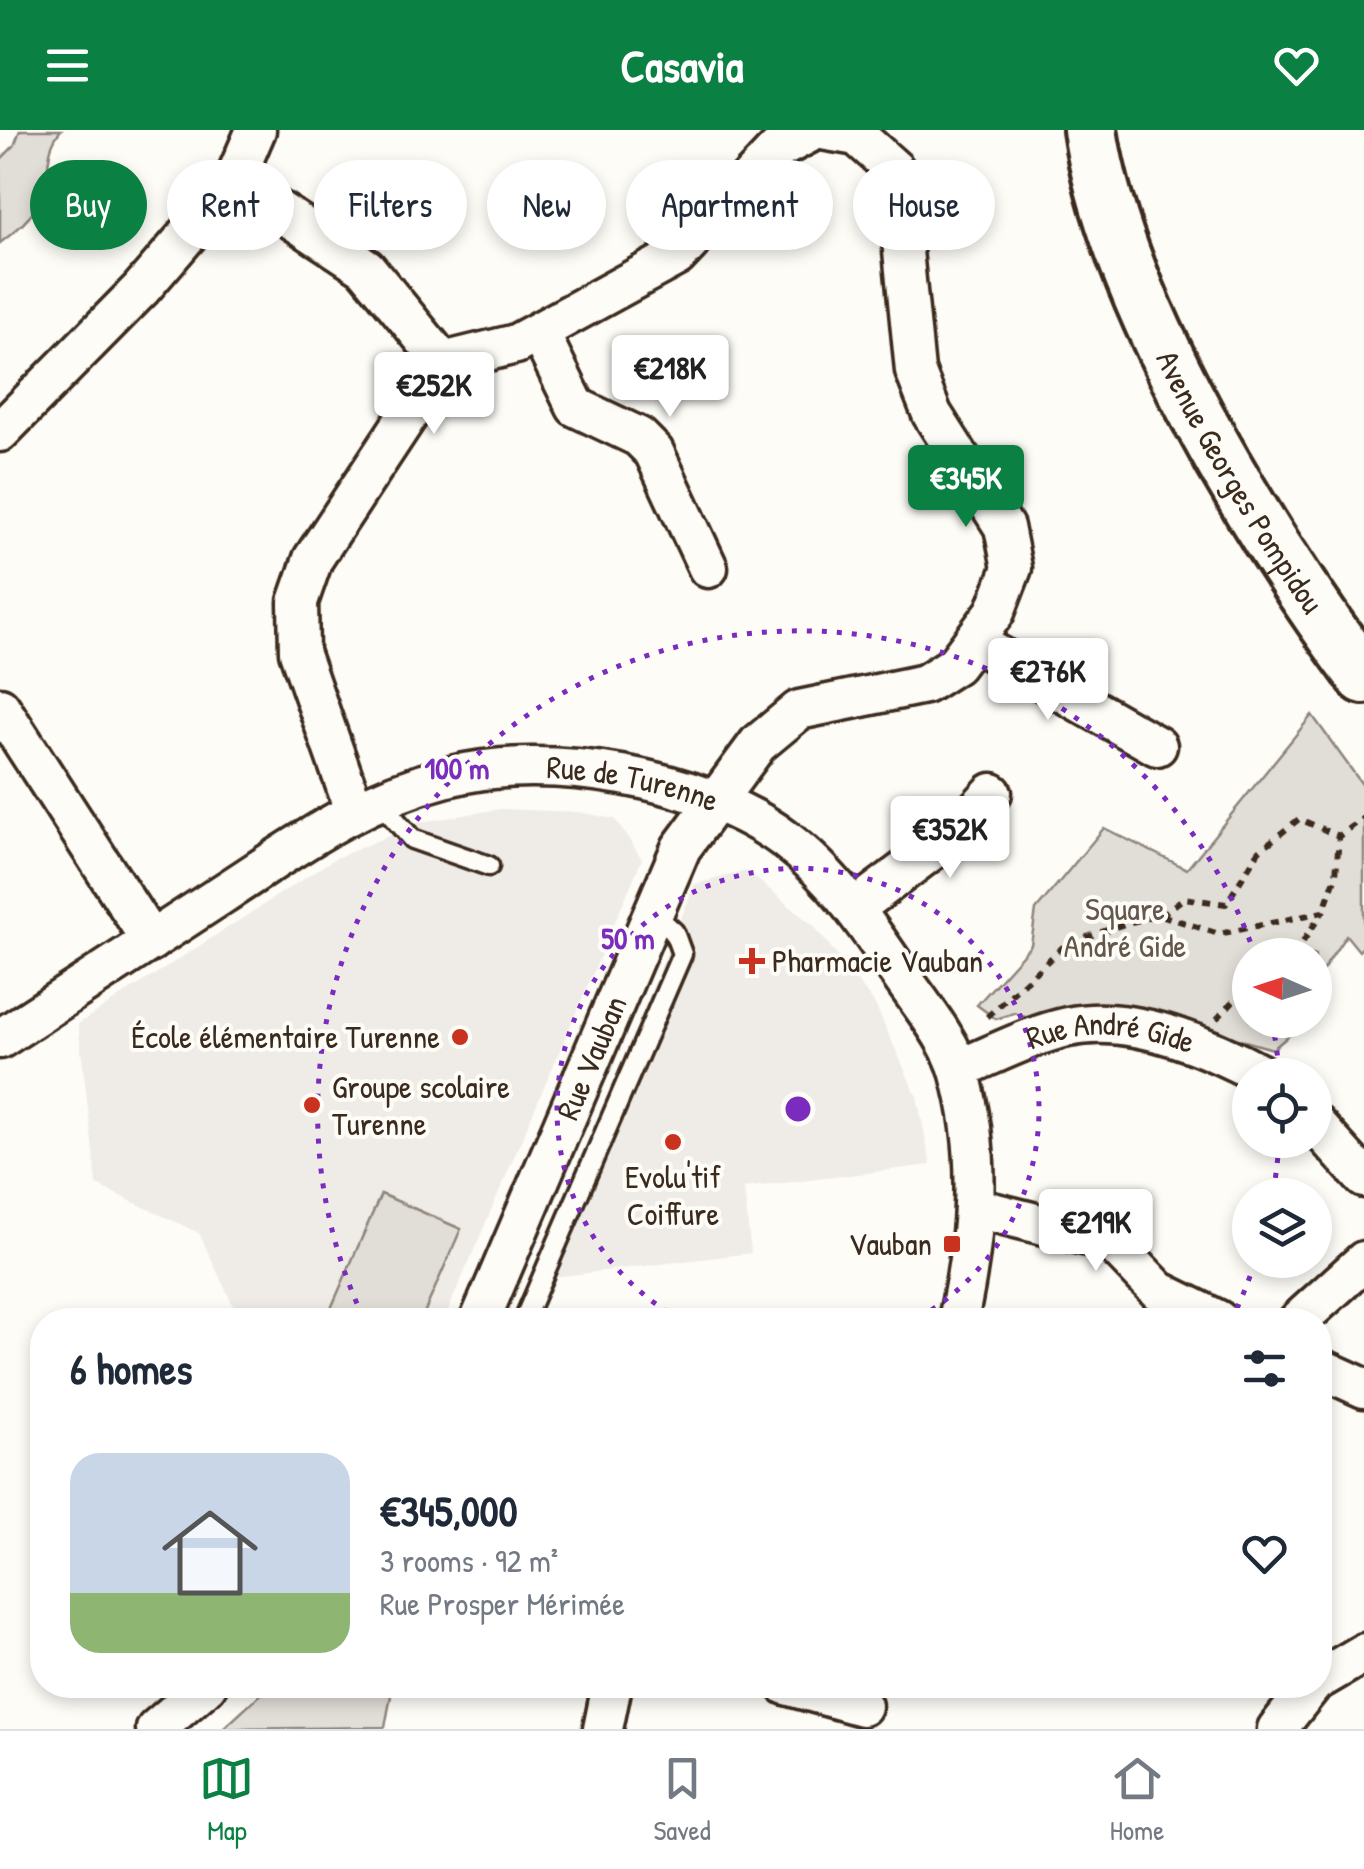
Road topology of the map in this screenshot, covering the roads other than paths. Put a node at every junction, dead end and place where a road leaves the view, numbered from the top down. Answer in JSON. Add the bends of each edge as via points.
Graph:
{"nodes":[{"id":1,"x":256,"y":130,"type":"edge"},
{"id":2,"x":1090,"y":130,"type":"edge"},
{"id":3,"x":1117,"y":130,"type":"edge"},
{"id":4,"x":832,"y":131,"type":"edge"},
{"id":5,"x":243,"y":160,"type":"edge"},
{"id":6,"x":294,"y":221,"type":"edge"},
{"id":7,"x":173,"y":250,"type":"edge"},
{"id":8,"x":1134,"y":277,"type":"junction"},
{"id":9,"x":540,"y":332,"type":"junction"},
{"id":10,"x":443,"y":362,"type":"junction"},
{"id":11,"x":0,"y":432,"type":"edge"},
{"id":12,"x":708,"y":568,"type":"dead end"},
{"id":13,"x":973,"y":641,"type":"junction"},
{"id":14,"x":1364,"y":677,"type":"edge"},
{"id":15,"x":0,"y":706,"type":"edge"},
{"id":16,"x":1157,"y":746,"type":"dead end"},
{"id":17,"x":992,"y":792,"type":"dead end"},
{"id":18,"x":714,"y":801,"type":"junction"},
{"id":19,"x":366,"y":804,"type":"junction"},
{"id":20,"x":489,"y":866,"type":"dead end"},
{"id":21,"x":855,"y":908,"type":"junction"},
{"id":22,"x":654,"y":913,"type":"junction"},
{"id":23,"x":151,"y":941,"type":"junction"},
{"id":24,"x":0,"y":1039,"type":"edge"},
{"id":25,"x":1232,"y":1059,"type":"edge"},
{"id":26,"x":959,"y":1069,"type":"junction"},
{"id":27,"x":1332,"y":1143,"type":"edge"},
{"id":28,"x":1364,"y":1178,"type":"edge"},
{"id":29,"x":976,"y":1208,"type":"junction"},
{"id":30,"x":1364,"y":1262,"type":"edge"},
{"id":31,"x":485,"y":1308,"type":"edge"},
{"id":32,"x":529,"y":1308,"type":"edge"},
{"id":33,"x":960,"y":1308,"type":"edge"},
{"id":34,"x":1194,"y":1308,"type":"edge"},
{"id":35,"x":1312,"y":1308,"type":"edge"},
{"id":36,"x":1332,"y":1373,"type":"edge"},
{"id":37,"x":1364,"y":1388,"type":"edge"},
{"id":38,"x":1364,"y":1654,"type":"edge"},
{"id":39,"x":1332,"y":1669,"type":"edge"},
{"id":40,"x":192,"y":1698,"type":"edge"},
{"id":41,"x":609,"y":1698,"type":"edge"},
{"id":42,"x":832,"y":1698,"type":"edge"},
{"id":43,"x":1302,"y":1698,"type":"edge"},
{"id":44,"x":863,"y":1707,"type":"edge"},
{"id":45,"x":156,"y":1729,"type":"edge"},
{"id":46,"x":603,"y":1729,"type":"edge"},
{"id":47,"x":1278,"y":1729,"type":"edge"}],
"edges":[{"from":1,"to":5,"type":"street"},
{"from":2,"to":8,"type":"main road","name":"Avenue Georges Pompidou","via":[[1096,175]]},
{"from":3,"to":8,"type":"main road","name":"Avenue Georges Pompidou"},
{"from":4,"to":9,"type":"street","via":[[776,150],[677,256]]},
{"from":4,"to":13,"type":"street","name":"Rue Vauban","via":[[857,136],[895,170],[915,371],[932,414],[1004,527],[1012,568]]},
{"from":6,"to":10,"type":"street","via":[[366,268]]},
{"from":7,"to":11,"type":"street"},
{"from":8,"to":14,"type":"main road","name":"Avenue Georges Pompidou","via":[[1192,409]]},
{"from":9,"to":10,"type":"street"},
{"from":9,"to":12,"type":"street","via":[[576,407],[639,437],[654,452]]},
{"from":10,"to":19,"type":"street","via":[[313,558],[298,602],[299,652]]},
{"from":13,"to":16,"type":"street"},
{"from":13,"to":18,"type":"street","name":"Rue Vauban","via":[[955,665],[925,684],[799,710],[758,744]]},
{"from":15,"to":23,"type":"street"},
{"from":17,"to":21,"type":"street","via":[[956,832]]},
{"from":18,"to":19,"type":"street","name":"Rue de Turenne","via":[[604,770],[508,767],[448,777]]},
{"from":18,"to":21,"type":"street","name":"Rue de Turenne","via":[[786,839]]},
{"from":18,"to":22,"type":"street","name":"Rue Vauban","via":[[681,848]]},
{"from":19,"to":20,"type":"lane","via":[[412,839]]},
{"from":19,"to":23,"type":"street","name":"Rue de Turenne"},
{"from":21,"to":26,"type":"street","name":"Rue de Turenne"},
{"from":22,"to":31,"type":"street","name":"Rue Vauban"},
{"from":22,"to":32,"type":"lane","via":[[674,932],[682,954]]},
{"from":23,"to":24,"type":"street","name":"Rue de Turenne"},
{"from":25,"to":26,"type":"street","name":"Rue André Gide","via":[[1133,1027],[1071,1026]]},
{"from":26,"to":29,"type":"street","name":"Rue de Turenne","via":[[972,1130]]},
{"from":27,"to":28,"type":"street"},
{"from":29,"to":33,"type":"street","name":"Rue de Turenne"},
{"from":29,"to":34,"type":"street","via":[[1112,1242],[1159,1291]]},
{"from":30,"to":35,"type":"street"},
{"from":36,"to":37,"type":"street"},
{"from":38,"to":39,"type":"street"},
{"from":40,"to":45,"type":"street"},
{"from":41,"to":46,"type":"street"},
{"from":42,"to":44,"type":"street"},
{"from":43,"to":47,"type":"street"}]}
